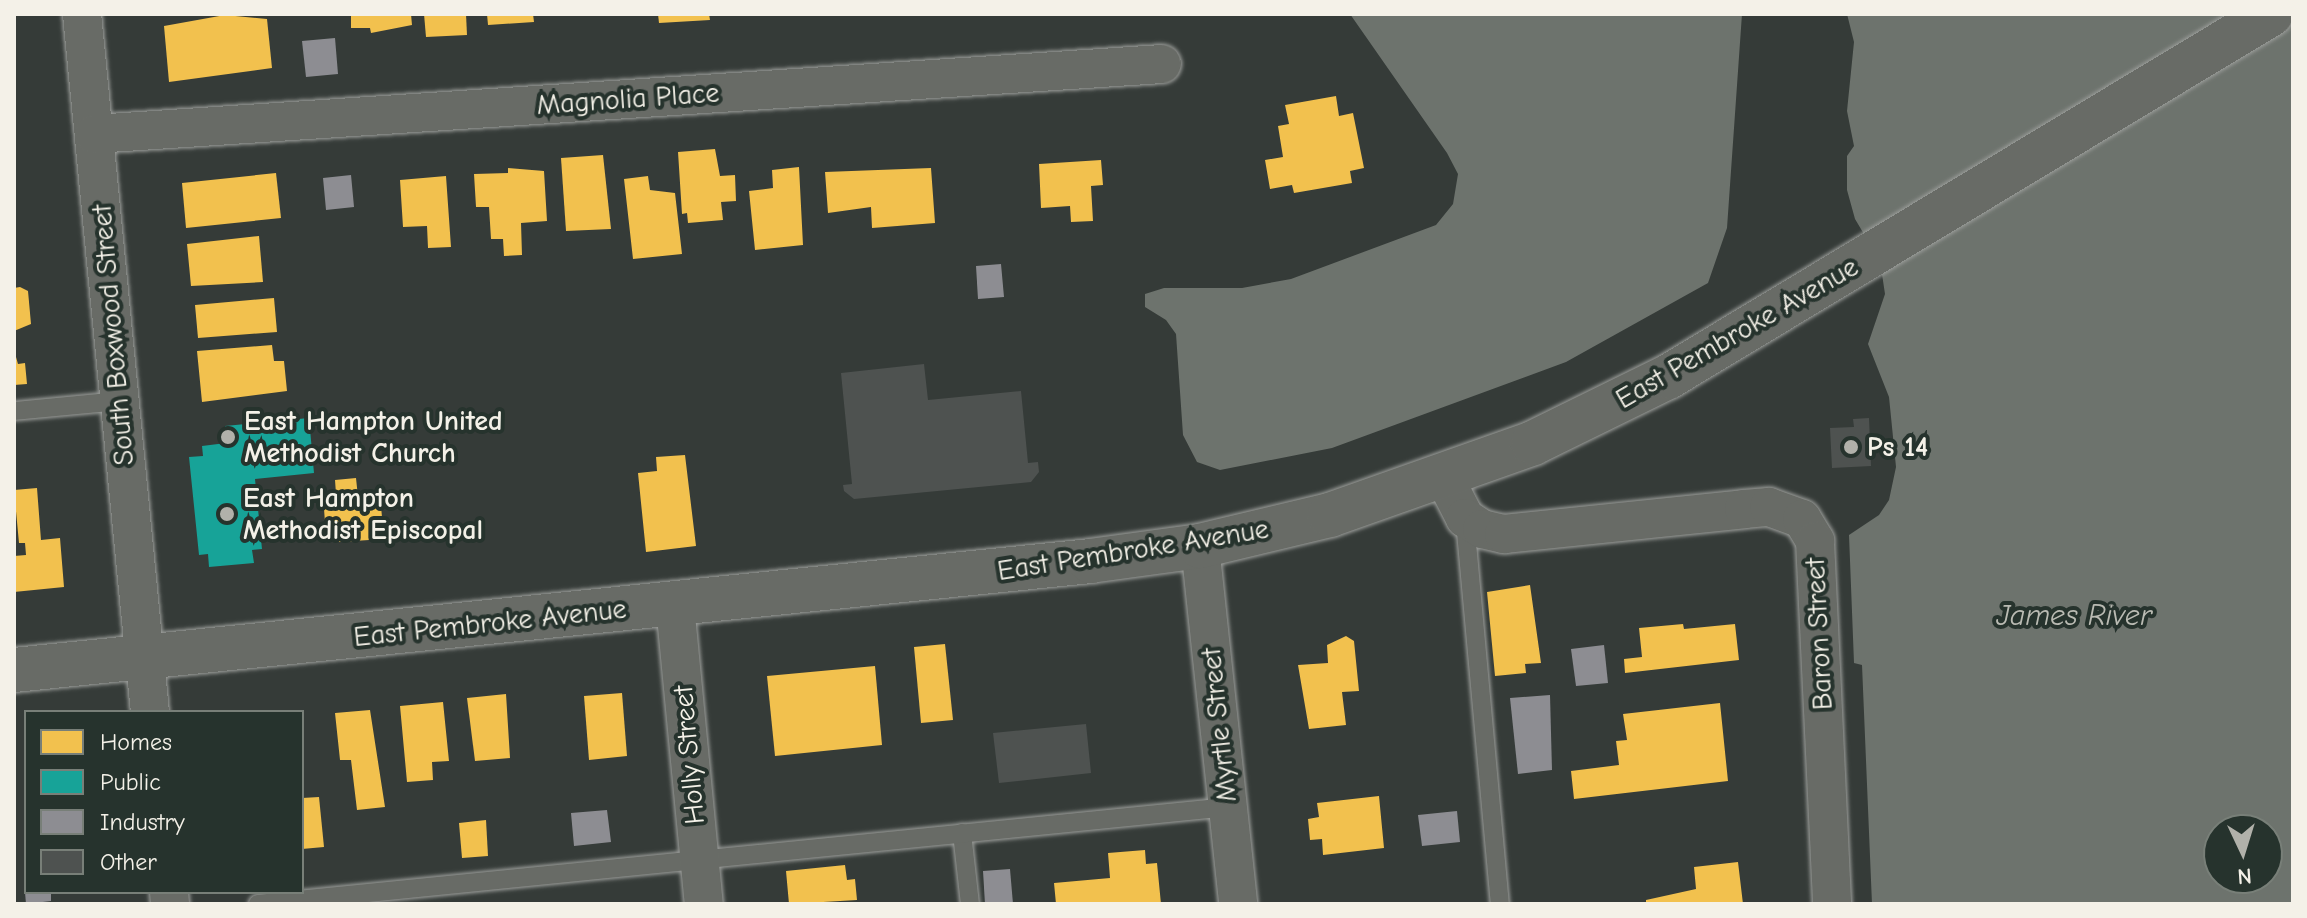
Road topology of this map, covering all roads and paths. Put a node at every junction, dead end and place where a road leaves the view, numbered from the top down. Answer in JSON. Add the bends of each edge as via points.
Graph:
{"nodes":[{"id":1,"x":82,"y":14,"type":"edge"},
{"id":2,"x":2271,"y":14,"type":"edge"},
{"id":3,"x":1162,"y":64,"type":"dead end"},
{"id":4,"x":94,"y":134,"type":"junction"},
{"id":5,"x":119,"y":401,"type":"junction"},
{"id":6,"x":14,"y":411,"type":"edge"},
{"id":7,"x":1444,"y":477,"type":"junction"},
{"id":8,"x":1465,"y":518,"type":"junction"},
{"id":9,"x":1200,"y":546,"type":"junction"},
{"id":10,"x":675,"y":605,"type":"junction"},
{"id":11,"x":145,"y":657,"type":"junction"},
{"id":12,"x":14,"y":670,"type":"edge"},
{"id":13,"x":150,"y":710,"type":"edge"},
{"id":14,"x":1228,"y":807,"type":"junction"},
{"id":15,"x":962,"y":833,"type":"junction"},
{"id":16,"x":699,"y":858,"type":"junction"},
{"id":17,"x":435,"y":895,"type":"edge"},
{"id":18,"x":258,"y":904,"type":"edge"},
{"id":19,"x":704,"y":904,"type":"edge"},
{"id":20,"x":970,"y":904,"type":"edge"},
{"id":21,"x":1238,"y":904,"type":"edge"},
{"id":22,"x":1500,"y":904,"type":"edge"},
{"id":23,"x":1832,"y":904,"type":"edge"}],
"edges":[{"from":1,"to":4,"type":"street","name":"South Boxwood Street"},
{"from":2,"to":7,"type":"main road","name":"East Pembroke Avenue","via":[[1830,281],[1603,411]]},
{"from":3,"to":4,"type":"street","name":"Magnolia Place"},
{"from":4,"to":5,"type":"street","name":"South Boxwood Street"},
{"from":5,"to":6,"type":"lane"},
{"from":5,"to":11,"type":"street","name":"South Boxwood Street"},
{"from":7,"to":8,"type":"street"},
{"from":7,"to":9,"type":"main road","name":"East Pembroke Avenue","via":[[1330,515]]},
{"from":8,"to":22,"type":"lane"},
{"from":8,"to":23,"type":"street","name":"Baron Street","via":[[1504,534],[1769,507],[1802,519],[1815,541]]},
{"from":9,"to":10,"type":"main road","name":"East Pembroke Avenue"},
{"from":9,"to":14,"type":"street","name":"Myrtle Street"},
{"from":10,"to":11,"type":"main road","name":"East Pembroke Avenue"},
{"from":10,"to":16,"type":"street","name":"Holly Street"},
{"from":11,"to":12,"type":"main road","name":"East Pembroke Avenue"},
{"from":11,"to":13,"type":"street","name":"South Boxwood Street"},
{"from":14,"to":15,"type":"lane"},
{"from":14,"to":21,"type":"street","name":"Myrtle Street"},
{"from":15,"to":16,"type":"lane"},
{"from":15,"to":20,"type":"lane"},
{"from":16,"to":17,"type":"lane"},
{"from":16,"to":19,"type":"street","name":"Holly Street"},
{"from":17,"to":18,"type":"lane"}]}
